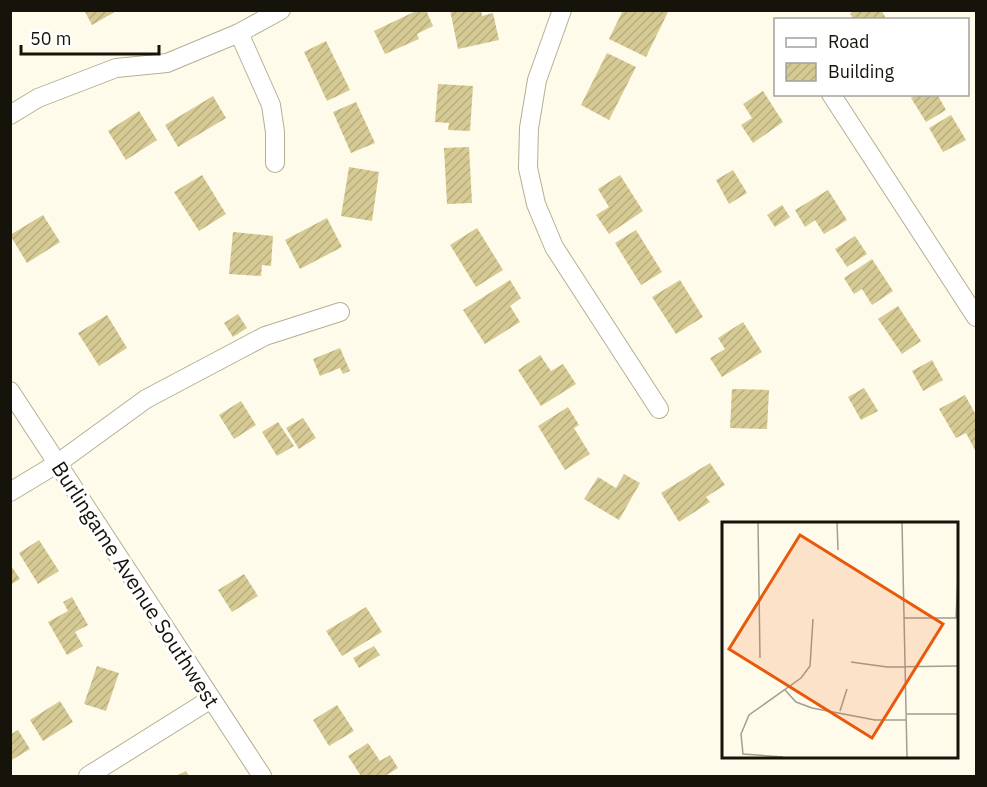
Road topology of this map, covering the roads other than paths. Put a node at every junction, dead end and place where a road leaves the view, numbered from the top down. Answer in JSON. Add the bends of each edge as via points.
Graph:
{"nodes":[{"id":1,"x":281,"y":10,"type":"edge"},
{"id":2,"x":562,"y":10,"type":"edge"},
{"id":3,"x":238,"y":33,"type":"junction"},
{"id":4,"x":832,"y":96,"type":"edge"},
{"id":5,"x":10,"y":115,"type":"edge"},
{"id":6,"x":275,"y":163,"type":"dead end"},
{"id":7,"x":340,"y":312,"type":"dead end"},
{"id":8,"x":976,"y":317,"type":"edge"},
{"id":9,"x":10,"y":391,"type":"edge"},
{"id":10,"x":659,"y":409,"type":"dead end"},
{"id":11,"x":58,"y":463,"type":"junction"},
{"id":12,"x":10,"y":492,"type":"edge"},
{"id":13,"x":211,"y":699,"type":"junction"},
{"id":14,"x":88,"y":777,"type":"edge"},
{"id":15,"x":262,"y":777,"type":"edge"}],
"edges":[{"from":1,"to":3,"type":"street"},
{"from":2,"to":10,"type":"street","via":[[537,80],[529,128],[528,168],[536,204],[554,247]]},
{"from":3,"to":5,"type":"street","via":[[167,63],[116,68],[38,98]]},
{"from":3,"to":6,"type":"street","via":[[271,105]]},
{"from":4,"to":8,"type":"street"},
{"from":7,"to":11,"type":"street","via":[[265,336],[146,399]]},
{"from":9,"to":11,"type":"street","name":"Burlingame Avenue Southwest"},
{"from":11,"to":12,"type":"street"},
{"from":11,"to":13,"type":"street","name":"Burlingame Avenue Southwest"},
{"from":13,"to":14,"type":"street"},
{"from":13,"to":15,"type":"street","name":"Burlingame Avenue Southwest"}]}
